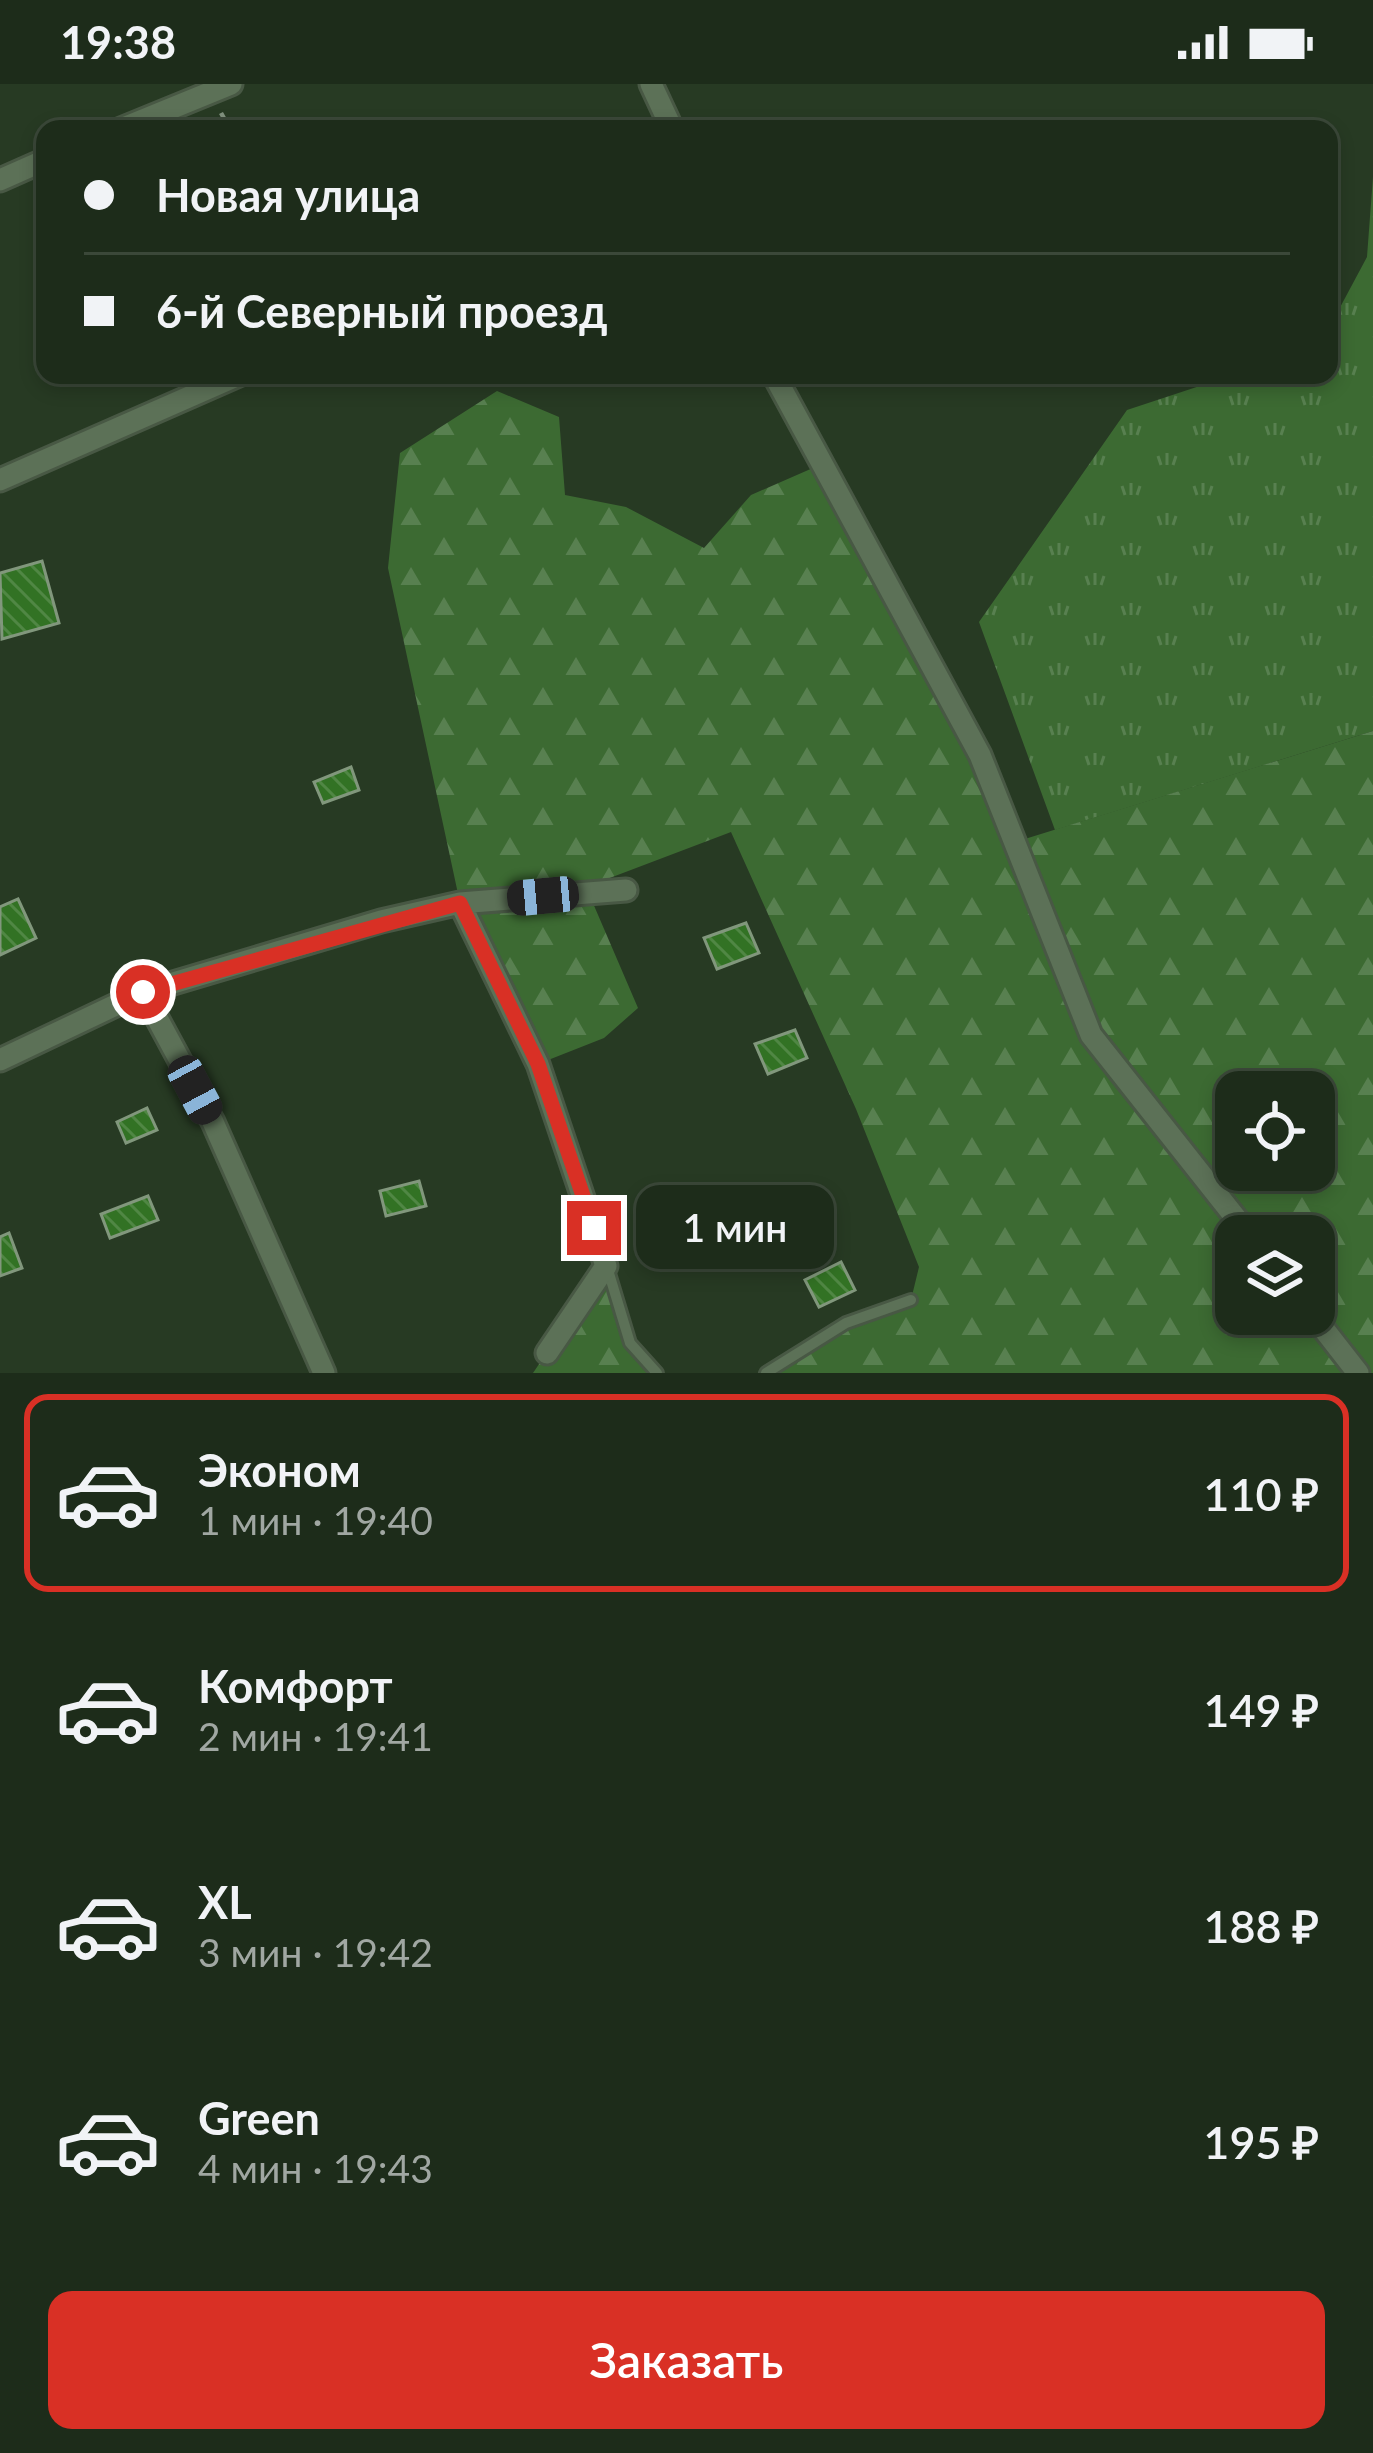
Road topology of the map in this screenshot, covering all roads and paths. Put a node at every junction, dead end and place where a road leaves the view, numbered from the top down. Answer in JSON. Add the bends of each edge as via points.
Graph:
{"nodes":[{"id":1,"x":231,"y":84,"type":"edge"},
{"id":2,"x":651,"y":84,"type":"edge"},
{"id":3,"x":143,"y":120,"type":"edge"},
{"id":4,"x":668,"y":120,"type":"edge"},
{"id":5,"x":36,"y":164,"type":"edge"},
{"id":6,"x":0,"y":179,"type":"edge"},
{"id":7,"x":219,"y":384,"type":"edge"},
{"id":8,"x":779,"y":384,"type":"edge"},
{"id":9,"x":0,"y":481,"type":"edge"},
{"id":10,"x":626,"y":890,"type":"dead end"},
{"id":11,"x":460,"y":903,"type":"junction"},
{"id":12,"x":143,"y":992,"type":"junction"},
{"id":13,"x":0,"y":1060,"type":"edge"},
{"id":14,"x":1233,"y":1215,"type":"edge"},
{"id":15,"x":607,"y":1266,"type":"junction"},
{"id":16,"x":911,"y":1300,"type":"dead end"},
{"id":17,"x":1328,"y":1335,"type":"edge"},
{"id":18,"x":547,"y":1353,"type":"dead end"},
{"id":19,"x":324,"y":1373,"type":"edge"},
{"id":20,"x":657,"y":1373,"type":"edge"},
{"id":21,"x":766,"y":1373,"type":"edge"},
{"id":22,"x":1358,"y":1373,"type":"edge"}],
"edges":[{"from":1,"to":3,"type":"street"},
{"from":2,"to":4,"type":"street"},
{"from":5,"to":6,"type":"street"},
{"from":7,"to":9,"type":"street"},
{"from":8,"to":14,"type":"street","via":[[980,755],[1090,1035]]},
{"from":10,"to":11,"type":"street"},
{"from":11,"to":12,"type":"street"},
{"from":11,"to":15,"type":"street","via":[[538,1064]]},
{"from":12,"to":13,"type":"street"},
{"from":12,"to":19,"type":"street","via":[[213,1122]]},
{"from":15,"to":18,"type":"street"},
{"from":15,"to":20,"type":"lane","via":[[630,1342]]},
{"from":16,"to":21,"type":"lane","via":[[846,1323]]},
{"from":17,"to":22,"type":"street"}]}
